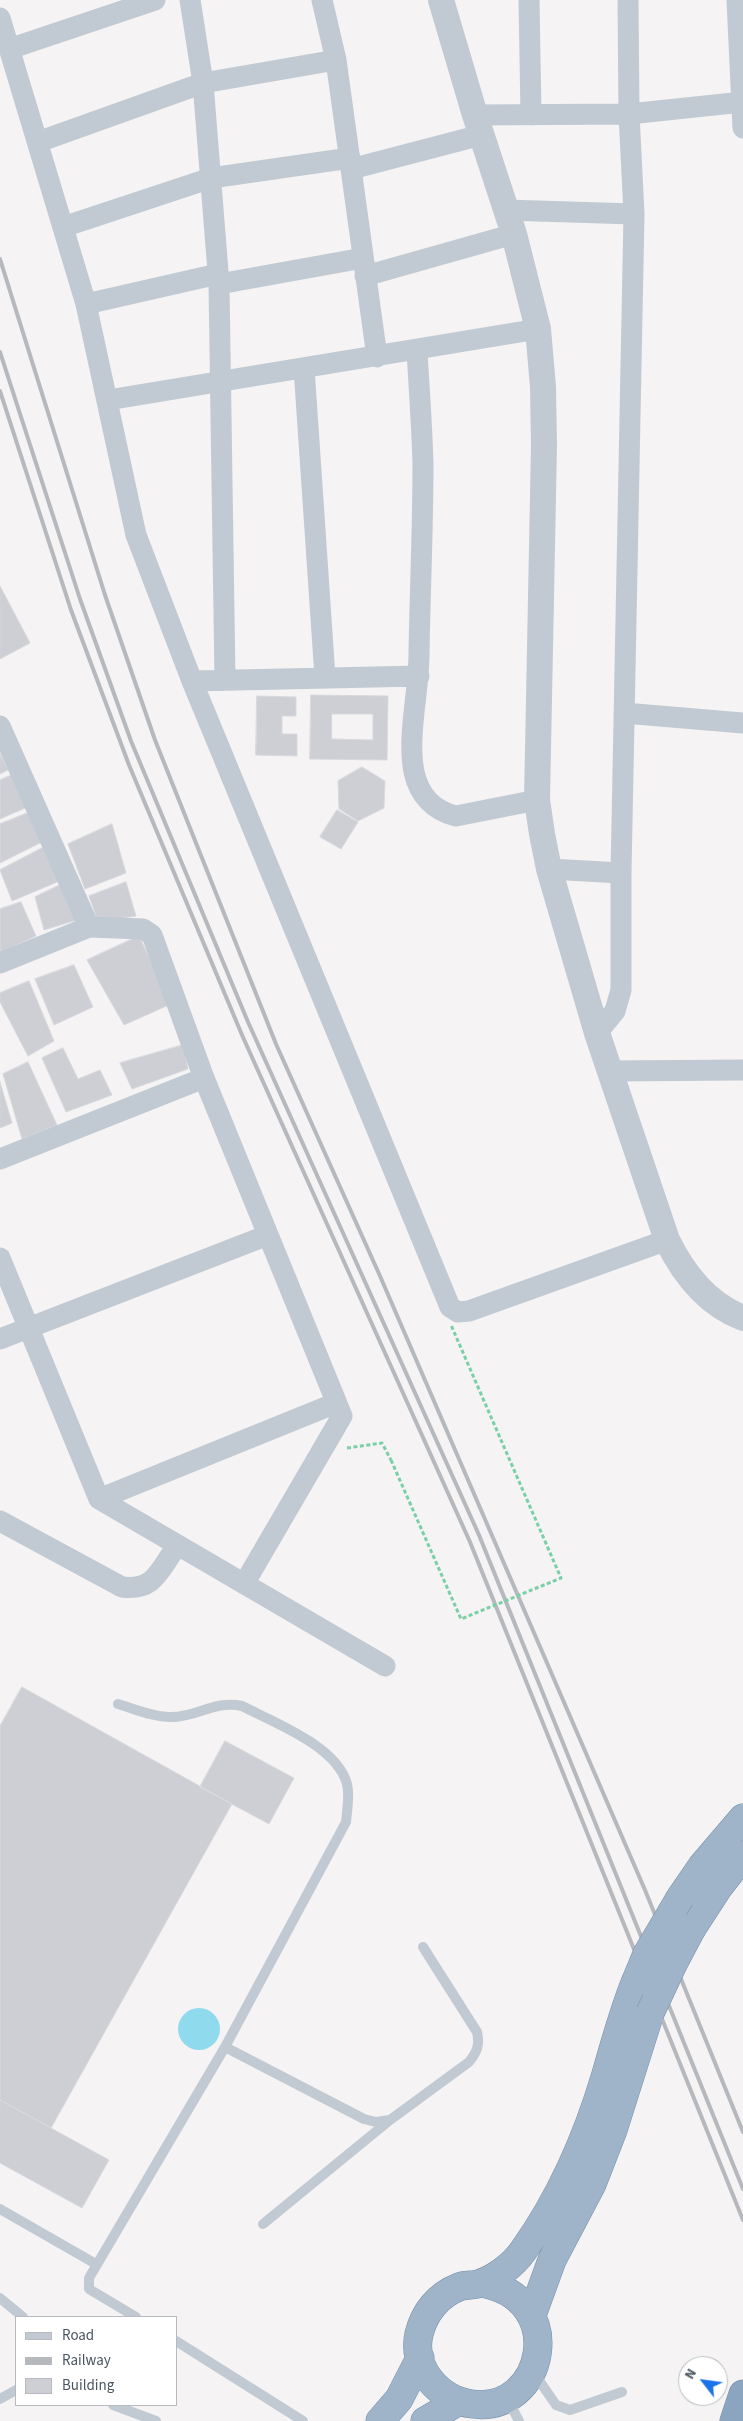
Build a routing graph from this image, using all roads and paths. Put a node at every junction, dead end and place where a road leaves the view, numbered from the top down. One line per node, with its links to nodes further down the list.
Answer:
1 (155, 0): 9 (street)
2 (190, 0): 11 (street)
3 (322, 0): 10 (street)
4 (441, 0): 15 (street)
5 (529, 0): 14 (street)
6 (628, 0): 13 (street)
7 (737, 0): 12 (street)
8 (0, 18): 9 (street)
9 (9, 49): 17 (street)
10 (336, 60): 11 (street); 18 (street)
11 (203, 83): 17 (street); 19 (street)
12 (743, 102): 13 (street); 16 (street)
13 (629, 114): 14 (street); 21 (street)
14 (531, 115): 15 (street)
15 (478, 125): 18 (street); 20 (street)
16 (743, 128)
17 (38, 142): 22 (street)
18 (350, 164): 19 (street); 24 (street)
19 (212, 178): 22 (street); 25 (street)
20 (505, 210): 21 (street); 23 (street)
21 (634, 214): 37 (street)
22 (63, 227): 26 (street)
23 (514, 234): 24 (street); 27 (street)
24 (364, 267): 25 (street); 29 (street)
25 (218, 279): 26 (street); 31 (street)
26 (86, 304): 32 (street)
27 (538, 329): 28 (street); 40 (street)
28 (417, 350): 29 (street); 33 (street)
29 (377, 357): 30 (street)
30 (304, 368): 31 (street); 34 (street)
31 (219, 382): 32 (street); 35 (street)
32 (108, 400): 36 (street)
33 (419, 676): 34 (street); 40 (street)
34 (325, 677): 35 (street)
35 (225, 680): 36 (street)
36 (192, 681): 51 (street)
37 (624, 713): 38 (street); 42 (street)
38 (743, 724)
39 (0, 726): 43 (street)
40 (538, 800): 41 (street)
41 (549, 869): 42 (street); 45 (street)
42 (621, 873): 45 (street)
43 (89, 927): 44 (street); 48 (street)
44 (0, 963)
45 (597, 1034): 47 (street)
46 (743, 1070): 47 (street)
47 (610, 1071): 51 (street)
48 (204, 1078): 49 (street); 50 (street)
49 (0, 1159)
50 (268, 1235): 55 (street); 57 (street)
51 (667, 1240): 53 (street)
52 (0, 1258): 55 (street)
53 (743, 1318)
54 (451, 1325): 58 (path, bridge)
55 (29, 1328): 56 (street); 59 (street)
56 (0, 1339)
57 (336, 1403): 58 (street); 59 (street)
58 (329, 1439): 62 (street)
59 (99, 1499): 61 (street)
60 (0, 1520): 61 (street)
61 (177, 1546): 62 (street)
62 (244, 1584): 63 (street)
63 (385, 1666)
64 (118, 1704): 68 (lane)
65 (743, 1818): 73 (highway, bridge)
66 (743, 1856): 75 (highway, bridge)
67 (423, 1947): 69 (lane)
68 (225, 2047): 69 (lane); 72 (lane)
69 (390, 2120): 71 (lane)
70 (0, 2209): 72 (lane)
71 (263, 2224)
72 (96, 2264): 77 (lane)
73 (481, 2283): 75 (highway); 79 (highway)
74 (0, 2298): 76 (lane)
75 (532, 2315): 80 (highway)
76 (22, 2316)
77 (134, 2316)
78 (178, 2342): 89 (lane)
79 (420, 2358): 86 (highway); 90 (highway)
80 (533, 2370): 82 (lane); 85 (highway)
81 (15, 2390): 84 (lane)
82 (622, 2392)
83 (743, 2394): 93 (highway)
84 (0, 2398)
85 (506, 2398): 86 (highway); 92 (lane)
86 (458, 2401): 91 (highway)
87 (116, 2406): 88 (lane)
88 (156, 2421)
89 (303, 2421)
90 (380, 2421)
91 (425, 2421)
92 (519, 2421)
93 (734, 2421)

